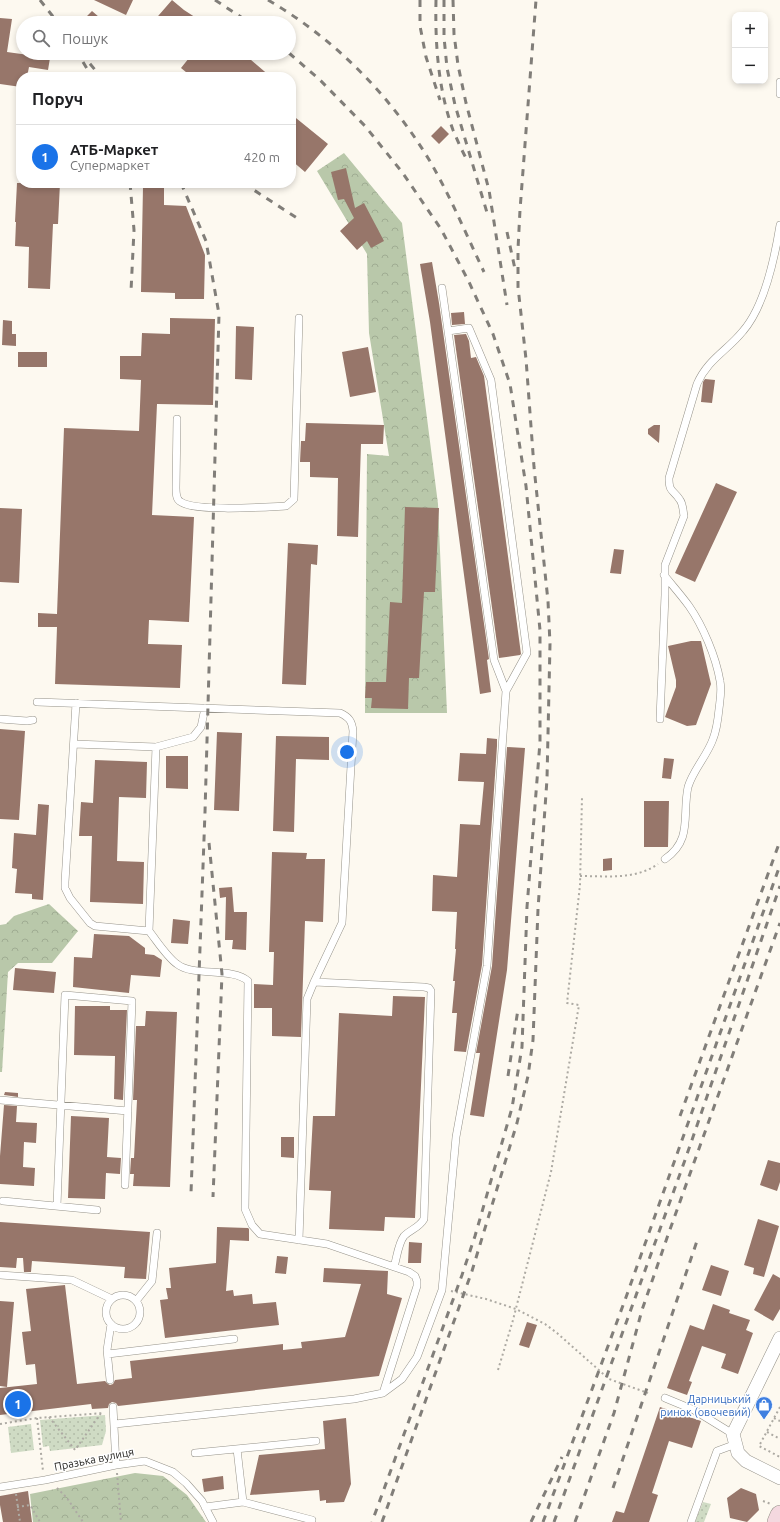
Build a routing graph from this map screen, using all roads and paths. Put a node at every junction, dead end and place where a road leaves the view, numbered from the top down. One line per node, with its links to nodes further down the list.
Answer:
1 (780, 82): 2 (lane)
2 (780, 94)
3 (780, 224): 8 (lane)
4 (442, 288): 6 (lane)
5 (299, 318): 7 (lane)
6 (448, 331): 9 (lane); 9 (lane)
7 (177, 419)
8 (664, 575): 15 (lane); 19 (lane)
9 (506, 691): 33 (lane)
10 (37, 702): 11 (lane)
11 (76, 703): 12 (lane); 16 (lane)
12 (205, 708): 17 (lane); 22 (lane)
13 (0, 719): 14 (lane)
14 (33, 720)
15 (660, 720)
16 (74, 744): 17 (lane); 21 (lane)
17 (156, 747): 21 (lane)
18 (582, 797): 20 (path)
19 (665, 859): 20 (path)
20 (580, 876): 36 (path)
21 (149, 931): 30 (lane)
22 (314, 982): 30 (lane); 31 (lane)
23 (0, 1100): 24 (lane)
24 (128, 1111): 25 (lane); 27 (lane)
25 (125, 1185)
26 (3, 1201): 27 (lane)
27 (57, 1206): 28 (lane)
28 (97, 1210)
29 (157, 1233): 35 (lane)
30 (299, 1240): 31 (lane)
31 (394, 1267): 43 (lane)
32 (0, 1275): 34 (lane)
33 (442, 1290): 36 (path); 43 (lane)
34 (112, 1299): 35 (lane); 37 (lane)
35 (136, 1301): 37 (lane)
36 (516, 1309): 41 (path); 44 (path)
37 (111, 1324): 40 (lane)
38 (780, 1338): 56 (street)
39 (234, 1339): 40 (lane)
40 (108, 1354): 42 (lane)
41 (498, 1370)
42 (110, 1380)
43 (383, 1393): 54 (lane)
44 (648, 1393)
45 (665, 1398): 56 (lane)
46 (780, 1407): 51 (path)
47 (113, 1409): 48 (path); 54 (lane)
48 (101, 1413): 49 (path); 49 (path)
49 (49, 1417): 50 (path)
50 (37, 1418): 53 (path); 64 (path)
51 (774, 1418): 52 (path); 55 (path)
52 (780, 1421)
53 (0, 1424)
54 (115, 1424): 62 (lane)
55 (767, 1432): 57 (path); 61 (path)
56 (734, 1439): 63 (street); 79 (lane)
57 (780, 1439)
58 (316, 1441): 59 (lane)
59 (237, 1449): 60 (lane); 69 (lane)
60 (196, 1453)
61 (780, 1457)
62 (116, 1465): 64 (lane, Празька вулиця); 71 (lane, Празька вулиця); 77 (path)
63 (780, 1478)
64 (45, 1480): 65 (lane, Празька вулиця)
65 (0, 1487)
66 (50, 1488): 76 (path)
67 (15, 1490): 70 (path)
68 (763, 1501): 72 (path)
69 (243, 1502): 71 (lane); 73 (lane)
70 (18, 1507): 74 (path); 75 (path)
71 (205, 1507): 78 (lane, Празька вулиця)
72 (777, 1514)
73 (312, 1520)
74 (20, 1522)
75 (40, 1522)
76 (83, 1522)
77 (121, 1522)
78 (213, 1522)
79 (691, 1522)

